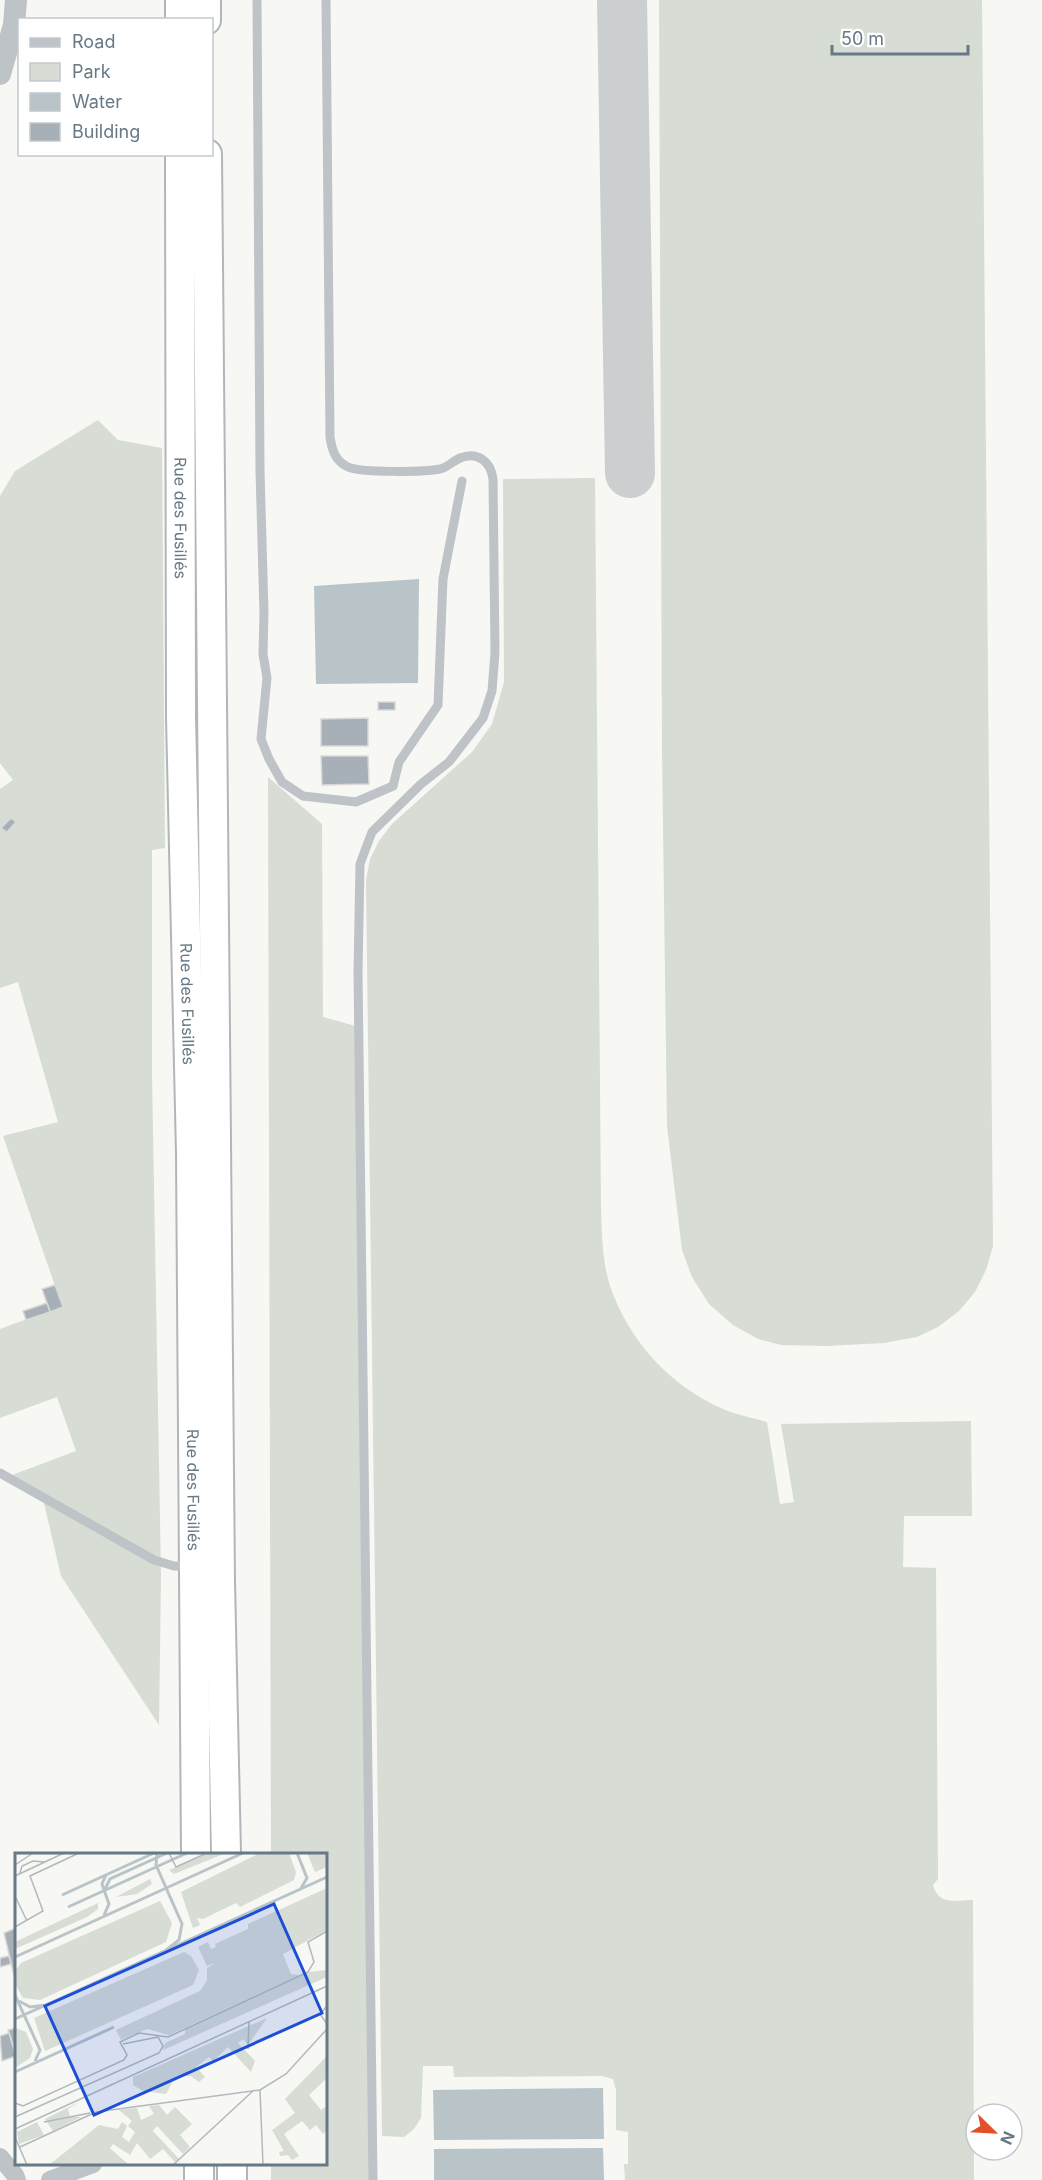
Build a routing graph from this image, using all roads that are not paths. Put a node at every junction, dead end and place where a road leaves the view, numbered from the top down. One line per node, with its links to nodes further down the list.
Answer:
1 (180, 0): 6 (highway)
2 (206, 0): 7 (highway)
3 (257, 0): 12 (lane)
4 (326, 0): 13 (lane)
5 (17, 2): 8 (street)
6 (180, 18)
7 (206, 18)
8 (0, 74)
9 (180, 156): 15 (highway, Rue des Fusillés)
10 (207, 156): 17 (highway, Rue des Fusillés)
11 (462, 481): 12 (lane)
12 (393, 786): 13 (lane)
13 (405, 800): 22 (lane)
14 (0, 1473): 15 (lane)
15 (193, 1566): 16 (highway, Rue des Fusillés)
16 (196, 1853)
17 (226, 1853)
18 (0, 2157): 20 (street)
19 (88, 2165): 21 (street)
20 (17, 2180)
21 (50, 2180)
22 (373, 2180)

